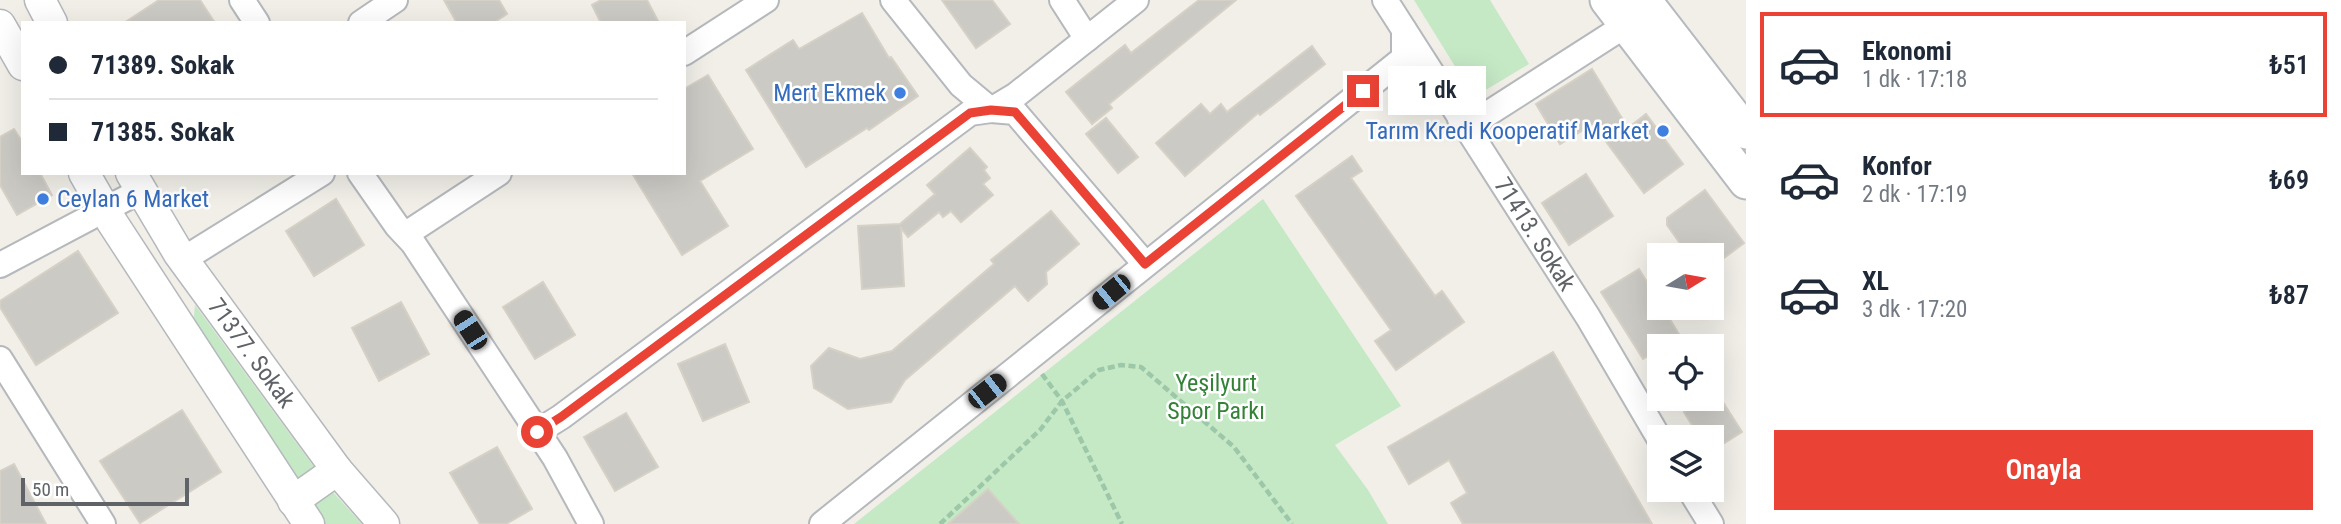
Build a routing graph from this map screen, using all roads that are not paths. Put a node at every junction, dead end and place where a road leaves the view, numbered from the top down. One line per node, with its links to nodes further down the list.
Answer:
1 (40, 0): 10 (street)
2 (242, 0): 11 (street)
3 (395, 0): 12 (street)
4 (766, 0): 16 (street)
5 (893, 0): 18 (street)
6 (1062, 0): 15 (street)
7 (1136, 0): 15 (street)
8 (1385, 0): 14 (street, 71413. Sokak)
9 (1626, 8): 19 (street); 20 (main road); 26 (main road)
10 (51, 21)
11 (256, 21)
12 (364, 21)
13 (0, 25): 17 (street)
14 (1404, 30): 19 (street, 71413. Sokak); 30 (street)
15 (1087, 39): 18 (street)
16 (686, 52)
17 (21, 62)
18 (991, 110): 30 (street); 34 (street)
19 (1460, 119): 33 (street, 71413. Sokak)
20 (1746, 132)
21 (85, 175): 27 (street, 71377. Sokak)
22 (319, 175): 29 (street)
23 (361, 175): 28 (street)
24 (496, 175): 28 (street)
25 (136, 182): 27 (street); 29 (street, 71377. Sokak)
26 (1746, 182)
27 (105, 210): 31 (street); 37 (street, 71377. Sokak)
28 (406, 234): 34 (street)
29 (179, 254): 35 (street, 71377. Sokak)
30 (1145, 264): 41 (street)
31 (0, 265)
32 (0, 359): 38 (street)
33 (1651, 425)
34 (537, 432): 40 (street)
35 (337, 470): 37 (street); 39 (street, 71377. Sokak)
36 (1697, 502): 42 (street)
37 (301, 512)
38 (103, 524)
39 (384, 524)
40 (591, 524)
41 (822, 524)
42 (1711, 524)

